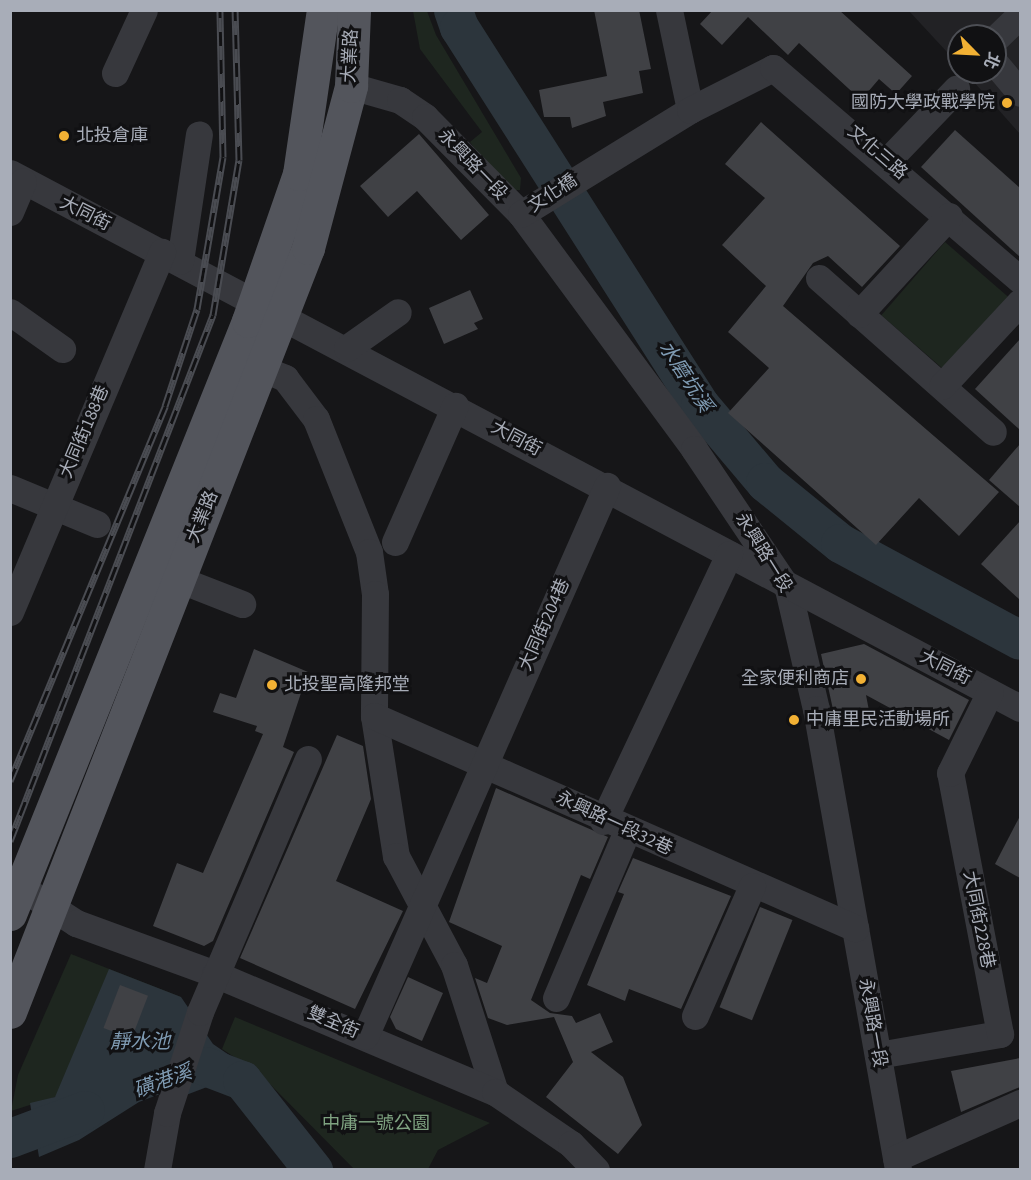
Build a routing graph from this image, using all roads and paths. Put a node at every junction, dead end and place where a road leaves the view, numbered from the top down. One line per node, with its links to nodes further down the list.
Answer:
1 (144, 10): 7 (street)
2 (322, 10): 23 (main road, 大業路)
3 (354, 10): 9 (main road, 大業路)
4 (669, 10): 12 (street)
5 (1020, 15): 6 (street)
6 (1007, 27)
7 (116, 73)
8 (1007, 77): 11 (street)
9 (351, 86): 17 (street, 永興路一段); 28 (main road, 大業路)
10 (956, 88): 14 (street)
11 (1020, 93)
12 (690, 110): 14 (street, 文化三路); 16 (street, 文化三路)
13 (199, 134): 20 (street, 大同街188巷)
14 (887, 161): 19 (street, 文化三路)
15 (17, 178): 18 (street); 20 (street, 大同街)
16 (577, 179): 17 (street, 文化橋)
17 (526, 211): 42 (street, 永興路一段)
18 (10, 212)
19 (949, 216): 22 (street, 文化三路); 27 (street)
20 (171, 257): 23 (street, 大同街); 37 (street, 大同街188巷)
21 (819, 278): 27 (street)
22 (1020, 280)
23 (255, 300): 28 (street, 大同街); 52 (main road, 大業路)
24 (1020, 302): 32 (street)
25 (10, 312): 30 (street)
26 (398, 312): 29 (street)
27 (859, 314): 32 (street)
28 (283, 316): 29 (street, 大同街); 31 (main road, 大業路)
29 (347, 348): 33 (street, 大同街)
30 (62, 349)
31 (263, 369): 41 (main road, 大業路); 47 (street)
32 (942, 386): 34 (street)
33 (455, 406): 35 (street, 大同街); 39 (street)
34 (993, 432)
35 (607, 486): 40 (street, 大同街); 49 (street, 大同街204巷)
36 (10, 488): 37 (street)
37 (54, 507): 38 (street); 44 (street, 大同街188巷)
38 (97, 524)
39 (395, 542)
40 (729, 554): 42 (street, 大同街); 50 (street)
41 (178, 579): 43 (street); 54 (main road, 大業路)
42 (788, 588): 45 (street, 大同街); 55 (street, 永興路一段)
43 (242, 604)
44 (10, 612)
45 (990, 692): 46 (street, 大同街); 61 (street, 大同街228巷)
46 (1020, 708)
47 (374, 716): 49 (street, 永興路一段32巷); 53 (street)
48 (308, 759): 56 (street)
49 (483, 764): 50 (street, 永興路一段32巷); 53 (street, 大同街204巷)
50 (615, 826): 51 (street, 永興路一段32巷); 57 (street)
51 (752, 886): 55 (street, 永興路一段32巷); 59 (street)
52 (14, 894): 54 (street, 雙全街)
53 (422, 909): 60 (street, 大同街204巷); 62 (street)
54 (51, 910): 56 (street, 雙全街); 58 (main road, 大業路)
55 (855, 928): 61 (street, 永興路一段)
56 (215, 974): 60 (street, 雙全街); 65 (street)
57 (556, 998)
58 (10, 1012)
59 (695, 1016)
60 (365, 1036): 62 (street, 雙全街)
61 (878, 1055): 64 (street, 永興路一段)
62 (495, 1092): 66 (street, 雙全街)
63 (1020, 1103): 64 (street)
64 (897, 1164)
65 (157, 1170)
66 (596, 1170)

